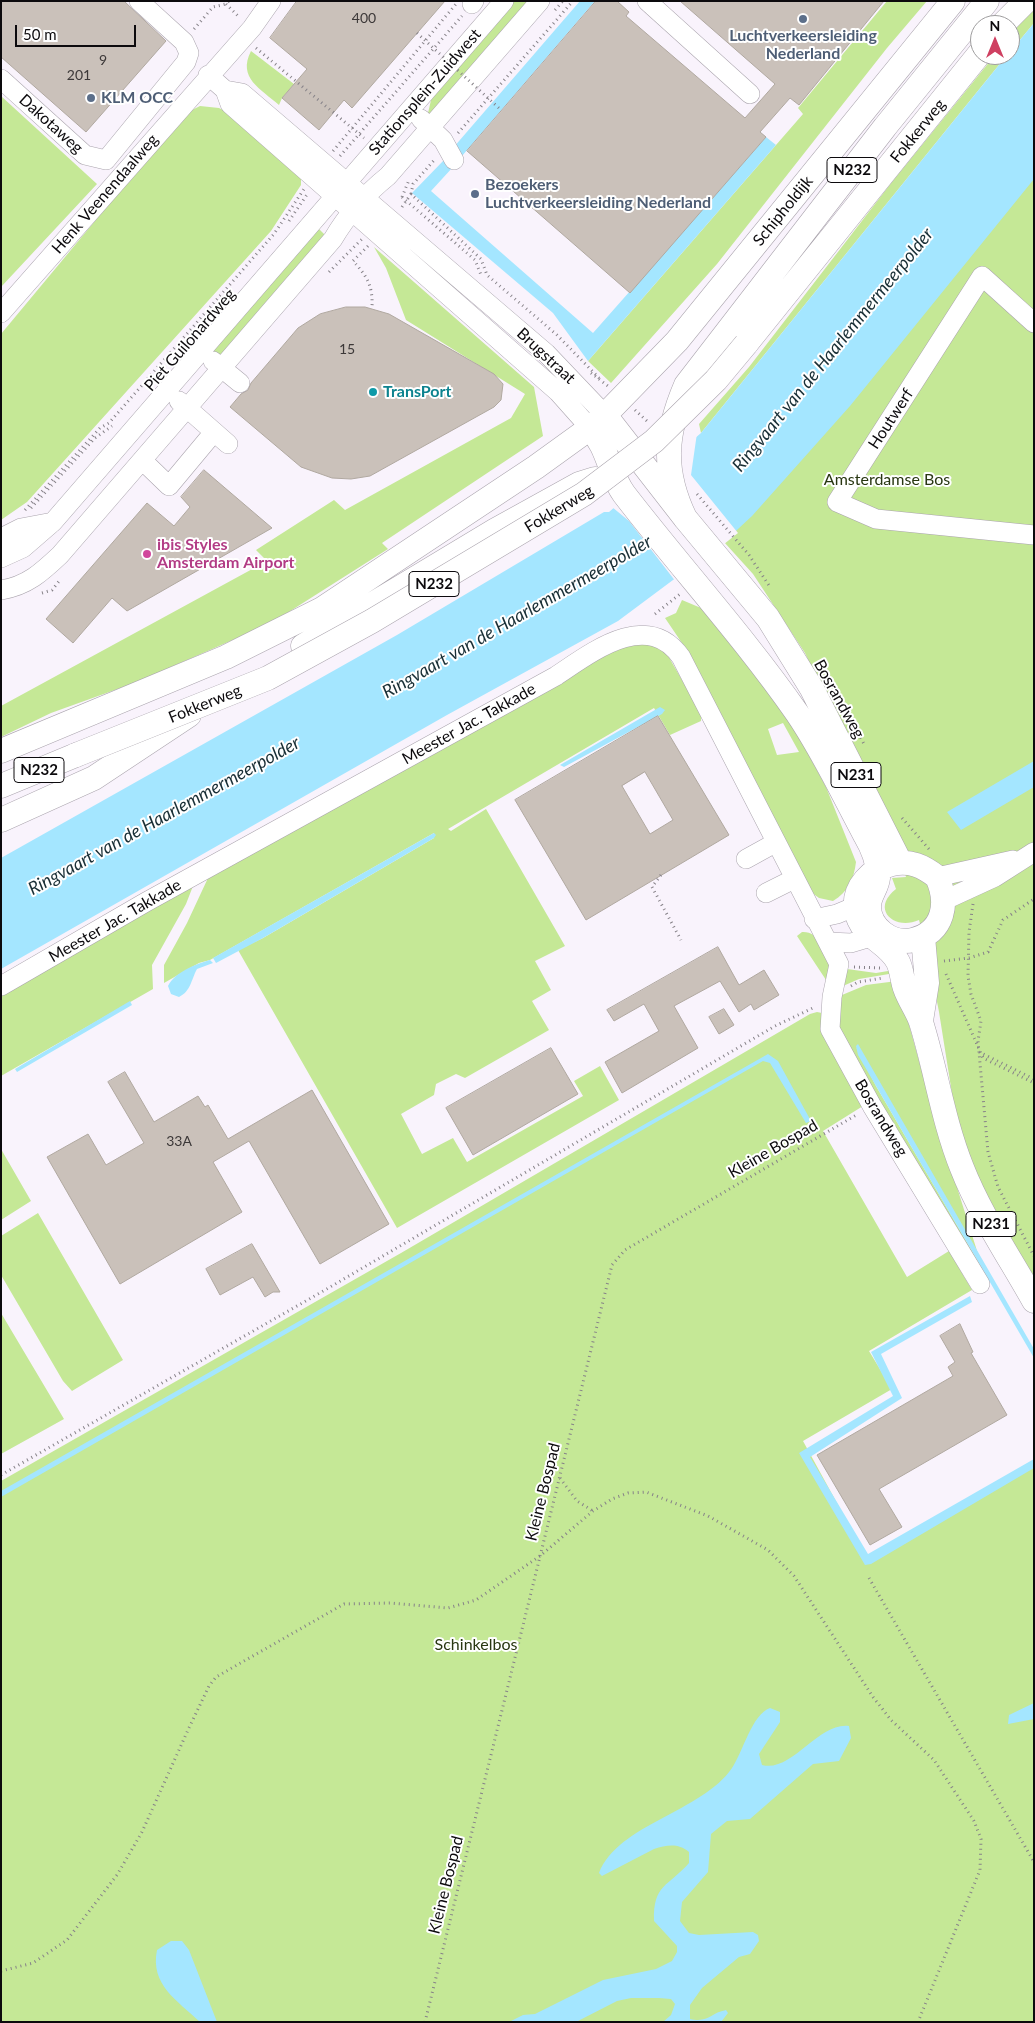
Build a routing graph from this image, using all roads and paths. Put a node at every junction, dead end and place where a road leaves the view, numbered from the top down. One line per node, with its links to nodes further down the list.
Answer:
1 (139, 1): 16 (street)
2 (229, 1): 16 (path)
3 (271, 1): 19 (street, Henk Veenendaalweg)
4 (504, 1): 22 (street, Stationsplein-Zuidwest)
5 (540, 1): 25 (street, Stationsplein-Zuidwest)
6 (573, 1): 27 (path)
7 (647, 1): 21 (street)
8 (953, 1): 45 (main road, Schipholdijk / N232)
9 (987, 1): 50 (main road, N232)
10 (1015, 1): 13 (main road)
11 (1026, 1): 14 (main road)
12 (468, 2): 24 (path); 26 (path, Stationsplein-Zuidwest)
13 (1007, 15)
14 (1011, 15)
15 (417, 33): 23 (path, bridge)
16 (184, 42): 20 (street, Dakotaweg)
17 (250, 43): 24 (path)
18 (970, 65): 63 (main road, Fokkerweg / N232, bridge)
19 (208, 75): 28 (street, Brugstraat); 37 (street, Henk Veenendaalweg)
20 (1, 79)
21 (750, 94)
22 (410, 110): 25 (street); 30 (street, Stationsplein-Zuidwest)
23 (502, 110)
24 (352, 128): 26 (path); 28 (path)
25 (430, 128): 27 (street); 29 (street, Stationsplein-Zuidwest)
26 (359, 134): 28 (path)
27 (450, 153): 31 (path)
28 (321, 172): 30 (street, Brugstraat); 34 (path); 44 (path)
29 (388, 176): 32 (street, Stationsplein-Zuidwest); 33 (street, Stationsplein-Zuidwest)
30 (341, 190): 32 (street, Brugstraat); 39 (street, Piet Guilonardweg)
31 (411, 194)
32 (359, 205): 33 (street, Brugstraat); 35 (street, Brugstraat); 36 (street)
33 (384, 214): 45 (street, Brugstraat)
34 (288, 224)
35 (372, 229): 36 (street); 45 (street, Brugstraat)
36 (333, 239): 40 (street)
37 (1, 313)
38 (1034, 323): 52 (street, Houtwerf)
39 (200, 351): 40 (street); 42 (street, Piet Guilonardweg)
40 (222, 368): 41 (street); 43 (street)
41 (240, 384)
42 (166, 390): 43 (street); 51 (street, Piet Guilonardweg)
43 (187, 408): 46 (street); 46 (street)
44 (119, 421)
45 (598, 429): 47 (main road, N232); 48 (main road, Brugstraat / N231); 50 (main road, Brugstraat / N231); 62 (main road, N232)
46 (142, 460): 57 (street)
47 (579, 484): 48 (main road, N232); 65 (main road, N232)
48 (620, 487): 71 (main road, Brugstraat / N231)
49 (692, 487): 56 (path)
50 (685, 518): 54 (main road, Brugstraat / N231)
51 (53, 522): 53 (street); 55 (street, Piet Guilonardweg)
52 (1034, 535)
53 (1, 538)
54 (717, 557): 70 (main road, Bosrandweg / N231)
55 (2, 558)
56 (770, 588)
57 (1, 590)
58 (672, 600): 59 (path)
59 (655, 614)
60 (843, 704): 61 (path, Bosrandweg)
61 (865, 746)
62 (1, 750)
63 (1, 786)
64 (898, 812): 67 (path)
65 (1, 820)
66 (775, 843): 69 (street); 74 (street, Meester Jac. Takkade); 86 (street, Meester Jac. Takkade)
67 (930, 850)
68 (1027, 855): 73 (street); 75 (street)
69 (746, 859)
70 (900, 862): 71 (main road); 73 (main road)
71 (872, 874): 79 (main road); 82 (main road, N231)
72 (661, 876): 83 (path)
73 (937, 877): 78 (main road)
74 (794, 879): 76 (street); 80 (street, Meester Jac. Takkade)
75 (970, 889): 78 (street); 85 (path)
76 (766, 893)
77 (1034, 899): 85 (path)
78 (944, 900): 81 (main road)
79 (856, 906): 80 (street); 82 (main road, N231)
80 (814, 919): 84 (street, Meester Jac. Takkade)
81 (923, 937): 82 (main road); 88 (main road, N231)
82 (879, 939): 84 (street); 88 (main road, N231)
83 (681, 940)
84 (828, 942): 87 (street, Bosrandweg)
85 (969, 958): 89 (path)
86 (1, 986)
87 (832, 997): 91 (street, Bosrandweg); 95 (path)
88 (921, 1021): 94 (main road, N231)
89 (979, 1052): 90 (path); 92 (path)
90 (1034, 1079)
91 (872, 1106): 93 (street, Bosrandweg); 96 (path, Kleine Bospad)
92 (1034, 1256)
93 (980, 1284)
94 (1034, 1301)
95 (1, 1475)
96 (560, 1478): 97 (path); 98 (path, Kleine Bospad)
97 (593, 1511): 98 (path); 103 (path)
98 (540, 1556): 101 (path); 102 (path, Kleine Bospad)
99 (869, 1578): 100 (path)
100 (1034, 1862)
101 (1, 1971)
102 (425, 2022)
103 (918, 2022)

